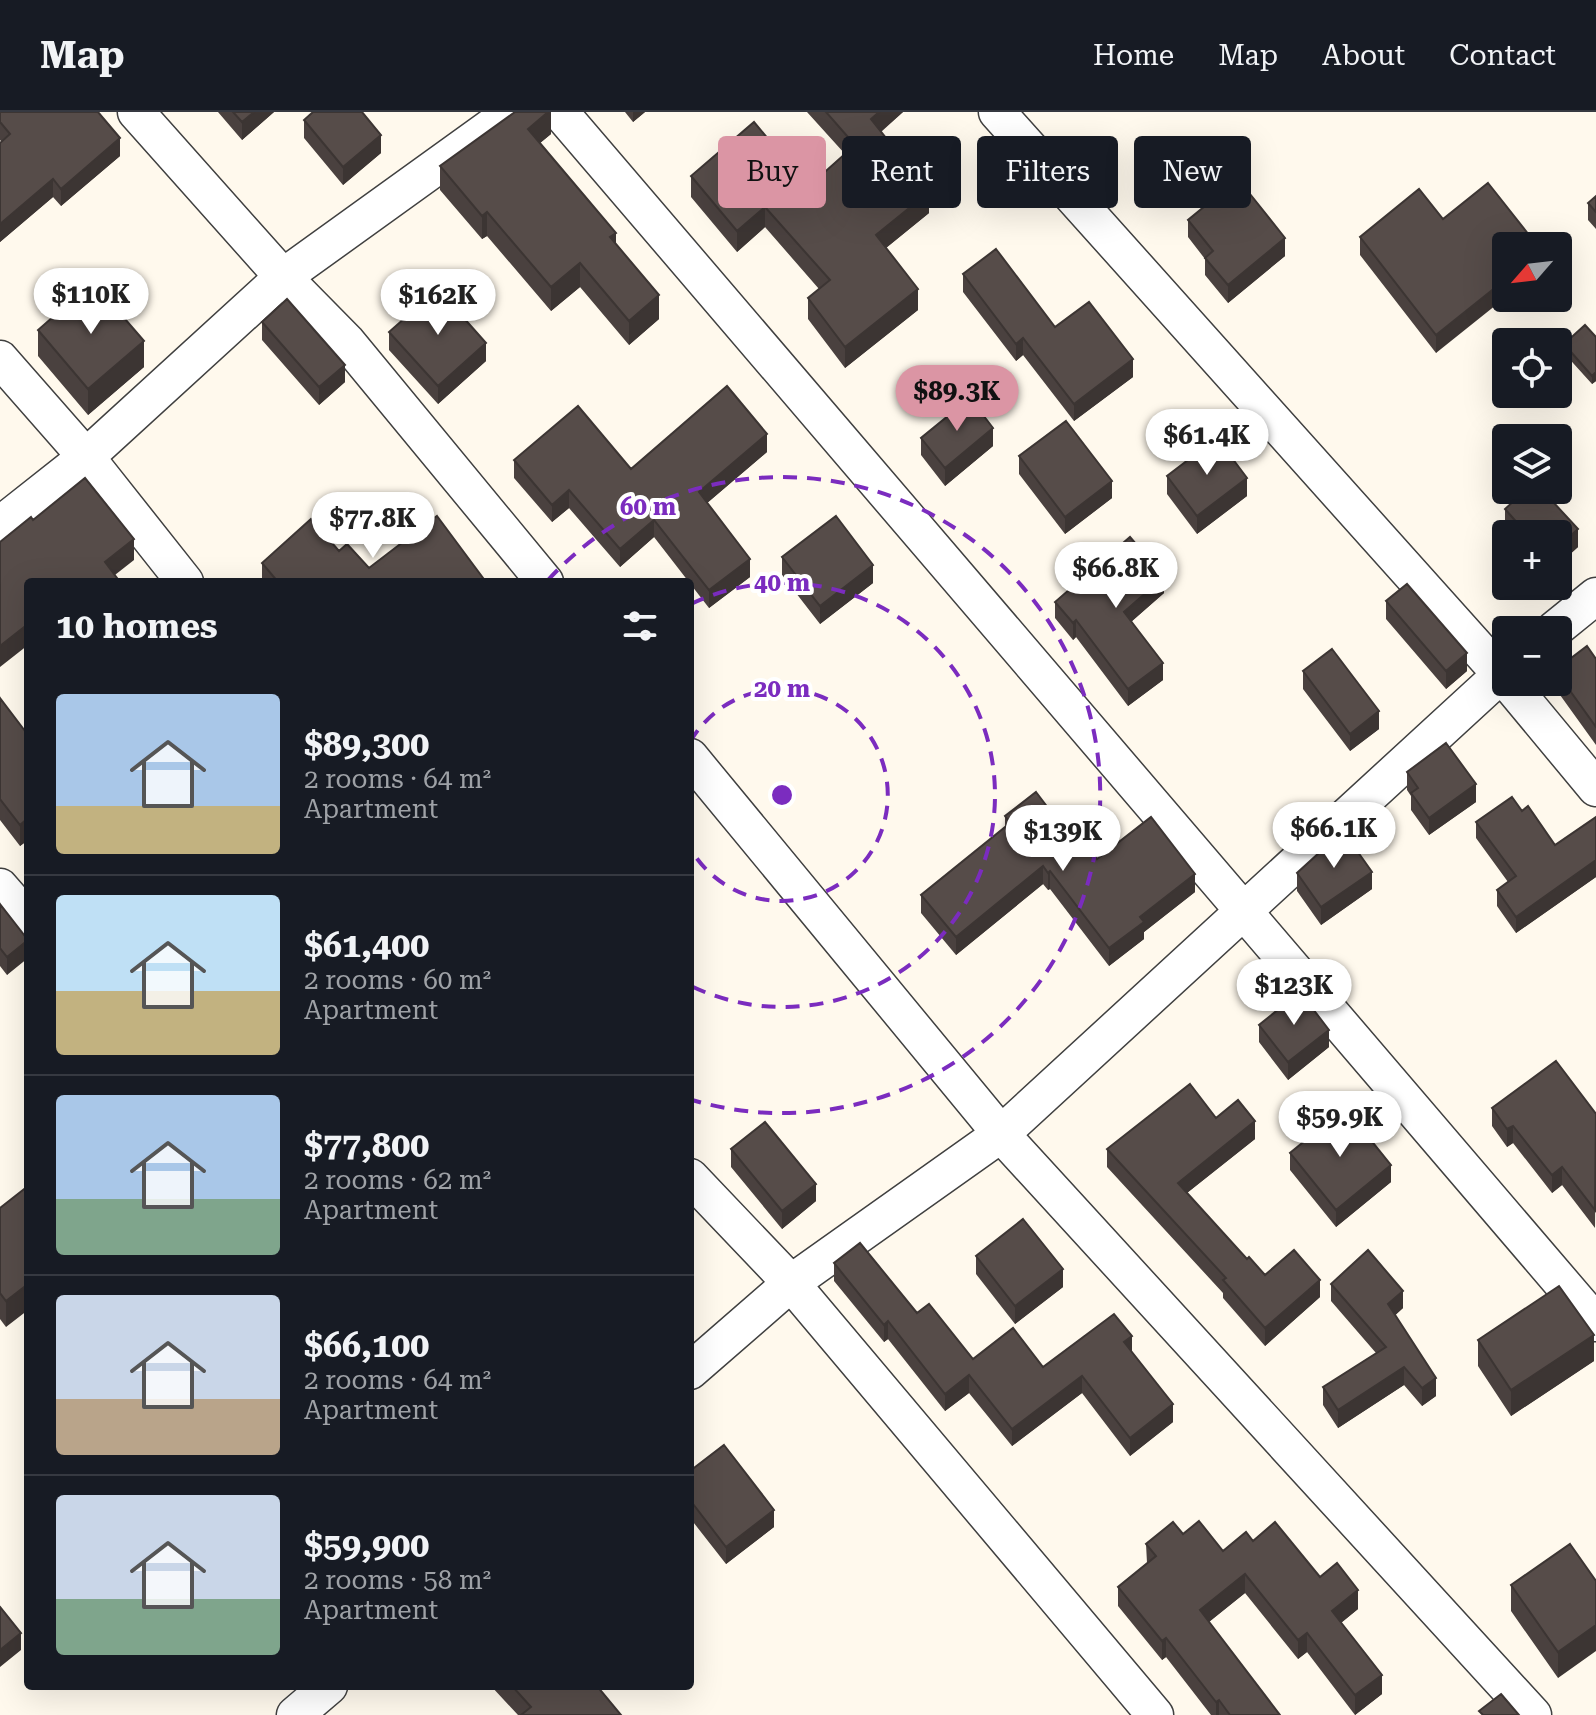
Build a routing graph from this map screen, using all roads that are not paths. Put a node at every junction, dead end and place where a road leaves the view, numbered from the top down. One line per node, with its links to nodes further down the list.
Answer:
1 (136, 112): 5 (street)
2 (512, 112): 5 (street)
3 (560, 112): 19 (street)
4 (997, 112): 13 (street)
5 (283, 277): 7 (street); 10 (street)
6 (0, 359): 7 (street)
7 (86, 457): 8 (street); 9 (street)
8 (0, 525)
9 (182, 578)
10 (542, 578)
11 (1596, 596): 12 (street)
12 (1571, 616)
13 (1492, 662)
14 (1492, 688): 19 (street)
15 (1521, 696): 17 (street)
16 (694, 762): 21 (street)
17 (1596, 788)
18 (0, 887): 20 (street)
19 (1244, 912): 21 (street); 24 (street)
20 (24, 914)
21 (1001, 1134): 23 (street); 29 (street)
22 (694, 1181): 23 (street)
23 (791, 1283): 25 (street); 28 (street)
24 (1596, 1323)
25 (694, 1368)
26 (324, 1690): 27 (street)
27 (295, 1715)
28 (1155, 1715)
29 (1533, 1715)

